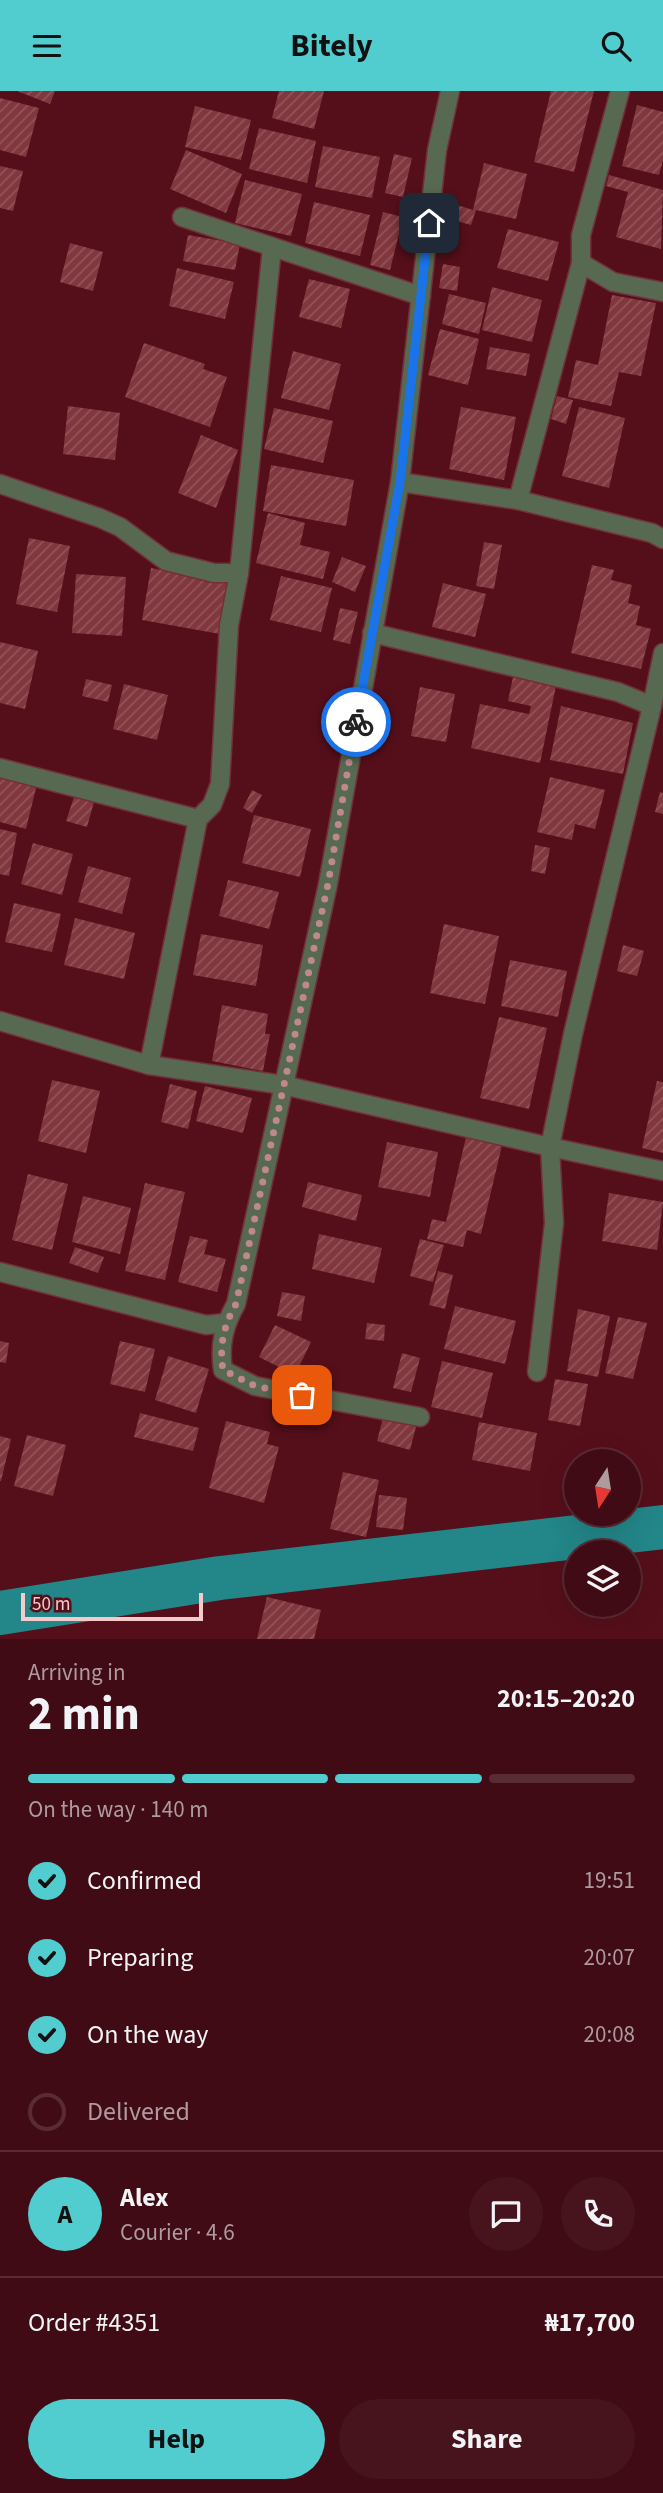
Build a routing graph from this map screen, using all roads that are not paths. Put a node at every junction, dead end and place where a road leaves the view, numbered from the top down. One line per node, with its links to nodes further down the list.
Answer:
1 (450, 91): 7 (street)
2 (620, 91): 5 (street)
3 (182, 217): 4 (street)
4 (272, 247): 7 (street); 12 (street)
5 (581, 263): 6 (street); 10 (street)
6 (663, 292)
7 (421, 296): 8 (street)
8 (400, 482): 10 (street); 13 (street)
9 (0, 484): 12 (street)
10 (518, 500): 11 (street)
11 (663, 539)
12 (239, 573): 17 (street)
13 (372, 633): 15 (street); 20 (street)
14 (663, 653): 15 (street)
15 (652, 706): 21 (street)
16 (0, 768): 17 (street)
17 (198, 819): 19 (street)
18 (0, 1021): 19 (street)
19 (149, 1065): 20 (street)
20 (283, 1085): 21 (street); 24 (street)
21 (550, 1147): 22 (street); 25 (street)
22 (663, 1171)
23 (0, 1272): 24 (street)
24 (225, 1323): 26 (street)
25 (537, 1372)
26 (420, 1417)

